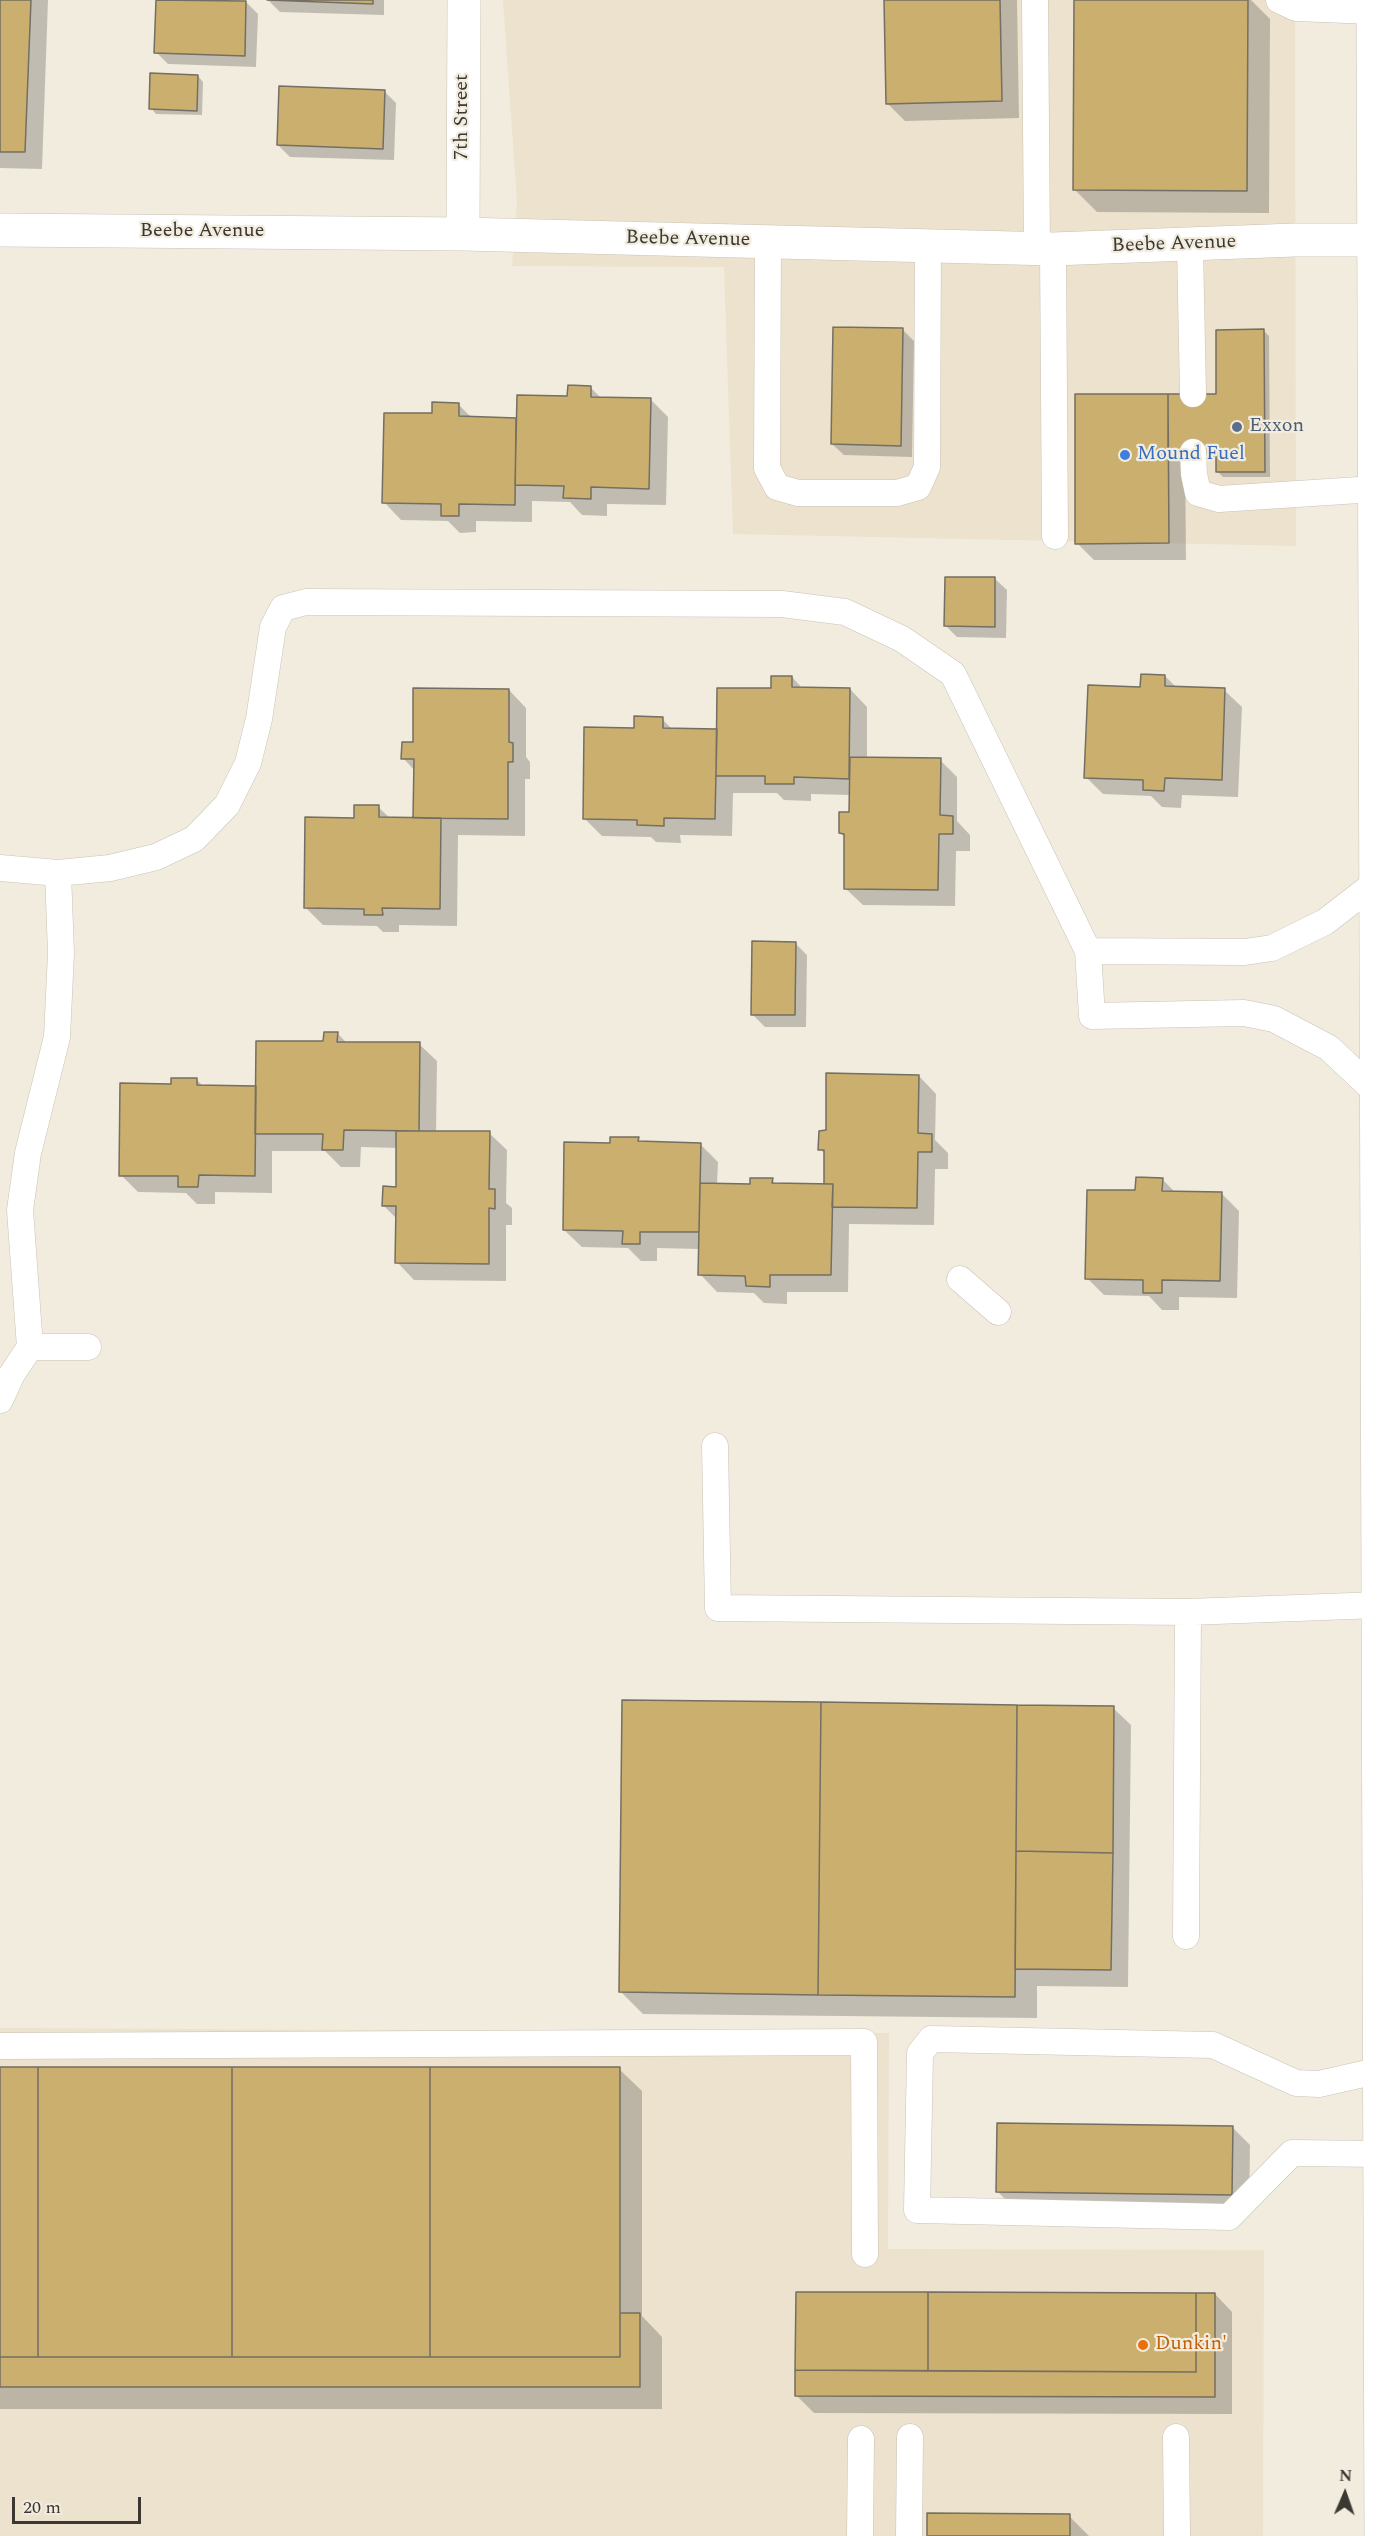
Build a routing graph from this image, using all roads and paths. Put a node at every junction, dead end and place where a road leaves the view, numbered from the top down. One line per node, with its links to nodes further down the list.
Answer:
1 (464, 0): 7 (main road, 7th Street)
2 (1035, 0): 12 (lane)
3 (1279, 0): 4 (lane)
4 (1373, 5): 5 (main road)
5 (1380, 81): 8 (main road)
6 (0, 230): 7 (main road, Beebe Avenue)
7 (463, 234): 9 (main road, Beebe Avenue)
8 (1375, 240): 11 (main road, Beebe Avenue); 15 (main road)
9 (768, 242): 10 (main road, Beebe Avenue); 10 (lane)
10 (928, 246): 12 (main road, Beebe Avenue)
11 (1190, 246): 12 (main road, Beebe Avenue); 13 (lane)
12 (1045, 249): 16 (lane)
13 (1193, 394)
14 (1193, 452): 15 (lane)
15 (1375, 489): 19 (main road)
16 (1055, 536)
17 (0, 868): 18 (lane)
18 (58, 873): 20 (lane); 24 (lane)
19 (1378, 881): 20 (lane); 21 (main road)
20 (1088, 951): 21 (lane)
21 (1378, 1094): 27 (main road)
22 (960, 1279): 23 (lane)
23 (998, 1312)
24 (30, 1347): 25 (lane); 26 (lane)
25 (88, 1347)
26 (0, 1400)
27 (1383, 1426): 29 (main road)
28 (715, 1446): 30 (lane)
29 (1379, 1605): 30 (lane); 32 (main road)
30 (1188, 1612): 31 (lane)
31 (1186, 1936)
32 (1384, 1982): 34 (main road)
33 (0, 2046): 36 (lane)
34 (1381, 2070): 35 (main road); 35 (lane)
35 (1381, 2154): 43 (main road)
36 (865, 2254)
37 (910, 2437): 41 (lane)
38 (1176, 2437): 42 (lane)
39 (861, 2439): 40 (lane)
40 (860, 2536)
41 (909, 2536)
42 (1177, 2536)
43 (1381, 2536)

